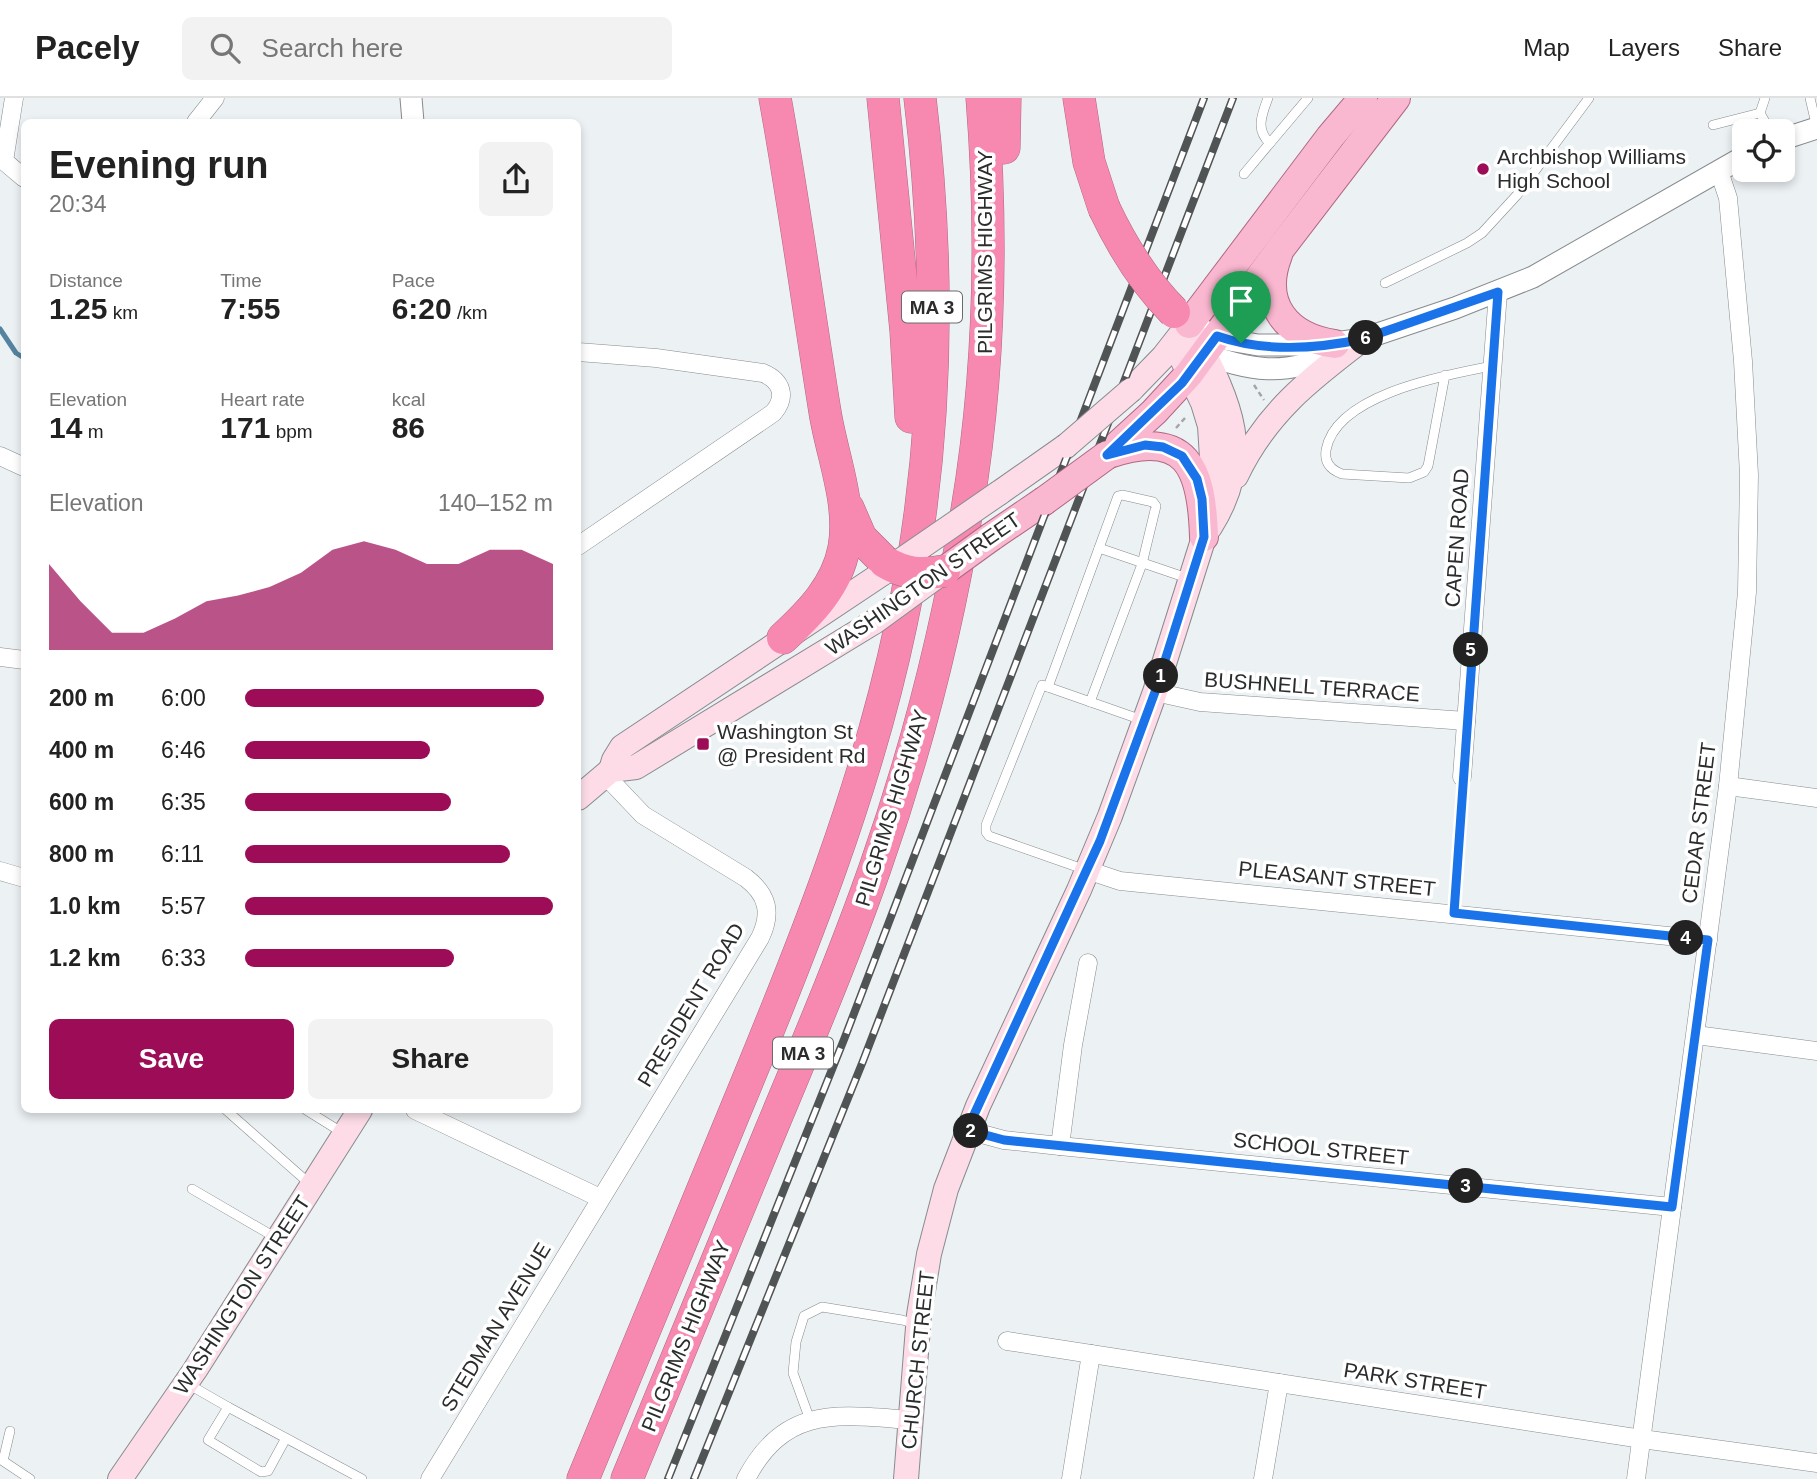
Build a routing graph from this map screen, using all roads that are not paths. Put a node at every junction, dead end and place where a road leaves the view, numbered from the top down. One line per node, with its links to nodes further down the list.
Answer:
1 (14, 98): 26 (street)
2 (215, 98): 19 (street)
3 (411, 98): 20 (street)
4 (775, 98): 34 (highway)
5 (798, 98): 34 (highway)
6 (883, 98): 52 (highway)
7 (920, 98): 52 (highway, PILGRIMS HIGHWAY / MA 3)
8 (982, 98): 41 (highway, PILGRIMS HIGHWAY / MA 3)
9 (1005, 98): 41 (highway)
10 (1079, 98): 36 (highway, bridge)
11 (1268, 98): 25 (lane)
12 (1308, 98): 25 (lane)
13 (1363, 98): 36 (main road)
14 (1396, 98): 31 (main road)
15 (1588, 98): 32 (lane)
16 (1765, 98): 18 (lane)
17 (1810, 98): 23 (lane)
18 (1760, 113): 21 (lane); 22 (lane)
19 (199, 119)
20 (413, 119)
21 (1763, 119)
22 (1713, 125)
23 (1817, 128): 24 (street)
24 (1795, 135)
25 (1270, 143): 29 (lane)
26 (2, 161): 30 (street)
27 (1732, 164): 28 (street)
28 (1719, 171): 33 (street); 64 (street, CEDAR STREET)
29 (1244, 174)
30 (21, 176)
31 (1281, 248): 36 (main road); 37 (main road)
32 (1385, 283)
33 (1498, 292): 35 (street); 39 (street, CAPEN ROAD)
34 (812, 320): 45 (highway)
35 (1363, 339): 36 (street); 37 (street); 46 (main road)
36 (1191, 341): 37 (street); 42 (main road, WASHINGTON STREET); 46 (main road, CHURCH STREET); 47 (main road, CHURCH STREET); 52 (main road, WASHINGTON STREET, bridge)
37 (1335, 344)
38 (581, 352): 48 (street)
39 (1492, 366): 40 (lane); 60 (street, CAPEN ROAD)
40 (1445, 375): 40 (lane)
41 (982, 389): 103 (highway, PILGRIMS HIGHWAY / MA 3)
42 (1107, 455): 47 (main road); 51 (main road, WASHINGTON STREET, bridge)
43 (0, 456): 44 (street)
44 (21, 466)
45 (841, 490): 52 (highway); 54 (highway)
46 (1226, 498): 47 (main road, CHURCH STREET)
47 (1204, 537): 53 (main road, CHURCH STREET)
48 (581, 544)
49 (1099, 548): 50 (lane); 50 (lane); 57 (lane)
50 (1142, 564): 53 (lane); 59 (lane)
51 (944, 571): 52 (highway, bridge); 62 (main road, WASHINGTON STREET, bridge)
52 (892, 573): 54 (main road, WASHINGTON STREET); 102 (highway, PILGRIMS HIGHWAY / MA 3)
53 (1192, 579): 58 (main road, CHURCH STREET)
54 (783, 638): 62 (main road, WASHINGTON STREET)
55 (0, 657): 56 (street)
56 (21, 660)
57 (1048, 687): 59 (lane); 67 (lane)
58 (1155, 692): 60 (street, BUSHNELL TERRACE); 61 (main road, CHURCH STREET)
59 (1090, 702): 61 (lane)
60 (1466, 720): 63 (street, CAPEN ROAD)
61 (1144, 722): 67 (main road, CHURCH STREET)
62 (608, 773): 65 (main road, WASHINGTON STREET); 83 (street, PRESIDENT ROAD)
63 (1462, 777)
64 (1728, 786): 66 (street); 70 (street, CEDAR STREET)
65 (581, 793)
66 (1817, 798)
67 (1087, 870): 70 (street, PLEASANT STREET); 78 (main road, CHURCH STREET)
68 (0, 871): 69 (street)
69 (21, 877)
70 (1708, 940): 72 (street, CEDAR STREET)
71 (1088, 963): 80 (street)
72 (1696, 1035): 73 (street); 84 (street, CEDAR STREET)
73 (1817, 1051)
74 (229, 1113): 81 (lane)
75 (311, 1113): 79 (lane)
76 (358, 1113): 79 (main road, WASHINGTON STREET)
77 (421, 1113): 83 (street)
78 (967, 1130): 80 (street, SCHOOL STREET); 86 (main road, CHURCH STREET)
79 (345, 1134): 81 (main road, WASHINGTON STREET)
80 (1060, 1146): 84 (street, SCHOOL STREET)
81 (312, 1186): 85 (main road, WASHINGTON STREET)
82 (192, 1189): 85 (lane)
83 (600, 1198): 101 (street, STEDMAN AVENUE)
84 (1672, 1207): 96 (street, CEDAR STREET)
85 (278, 1240): 89 (main road, WASHINGTON STREET)
86 (918, 1324): 92 (lane); 93 (main road, CHURCH STREET)
87 (1007, 1341): 88 (street, PARK STREET)
88 (1091, 1354): 90 (street, PARK STREET); 106 (street)
89 (187, 1383): 91 (lane); 99 (main road, WASHINGTON STREET)
90 (1279, 1383): 96 (street, PARK STREET); 107 (street)
91 (228, 1407): 95 (lane); 95 (lane)
92 (810, 1420): 93 (street); 104 (street)
93 (911, 1420): 105 (main road, CHURCH STREET)
94 (10, 1432): 98 (lane)
95 (286, 1438): 100 (lane)
96 (1642, 1439): 97 (street, PARK STREET); 108 (street, CEDAR STREET)
97 (1817, 1463)
98 (30, 1479)
99 (120, 1479)
100 (362, 1479)
101 (430, 1479)
102 (583, 1479)
103 (627, 1479)
104 (746, 1479)
105 (906, 1479)
106 (1071, 1479)
107 (1263, 1479)
108 (1636, 1479)

